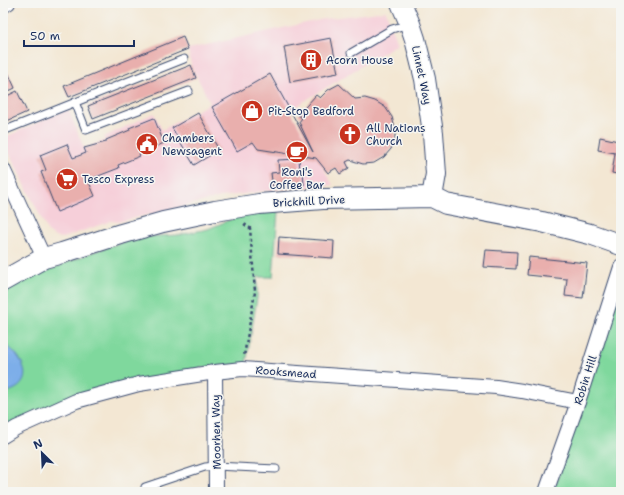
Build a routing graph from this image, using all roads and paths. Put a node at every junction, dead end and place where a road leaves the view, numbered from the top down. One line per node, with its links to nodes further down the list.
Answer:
1 (8, 3): 3 (street)
2 (402, 3): 4 (street, Linnet Way)
3 (3, 6)
4 (410, 24): 5 (lane); 11 (street, Linnet Way)
5 (351, 53)
6 (184, 59): 8 (lane)
7 (189, 91): 8 (lane)
8 (75, 102): 9 (lane)
9 (3, 131)
10 (3, 170): 14 (street)
11 (432, 197): 12 (street, Brickhill Drive); 13 (street, Brickhill Drive)
12 (237, 208): 14 (street, Brickhill Drive); 17 (path)
13 (621, 245)
14 (44, 258): 16 (street, Brickhill Drive)
15 (621, 267): 19 (street, Robin Hill)
16 (3, 281)
17 (242, 369): 18 (street, Rooksmead); 19 (street, Rooksmead)
18 (215, 372): 20 (street, Rooksmead); 21 (street, Moorhen Way)
19 (578, 402): 25 (street, Robin Hill)
20 (3, 436)
21 (216, 466): 22 (lane); 23 (lane); 24 (street, Moorhen Way)
22 (276, 469)
23 (145, 487)
24 (216, 492)
25 (546, 492)

